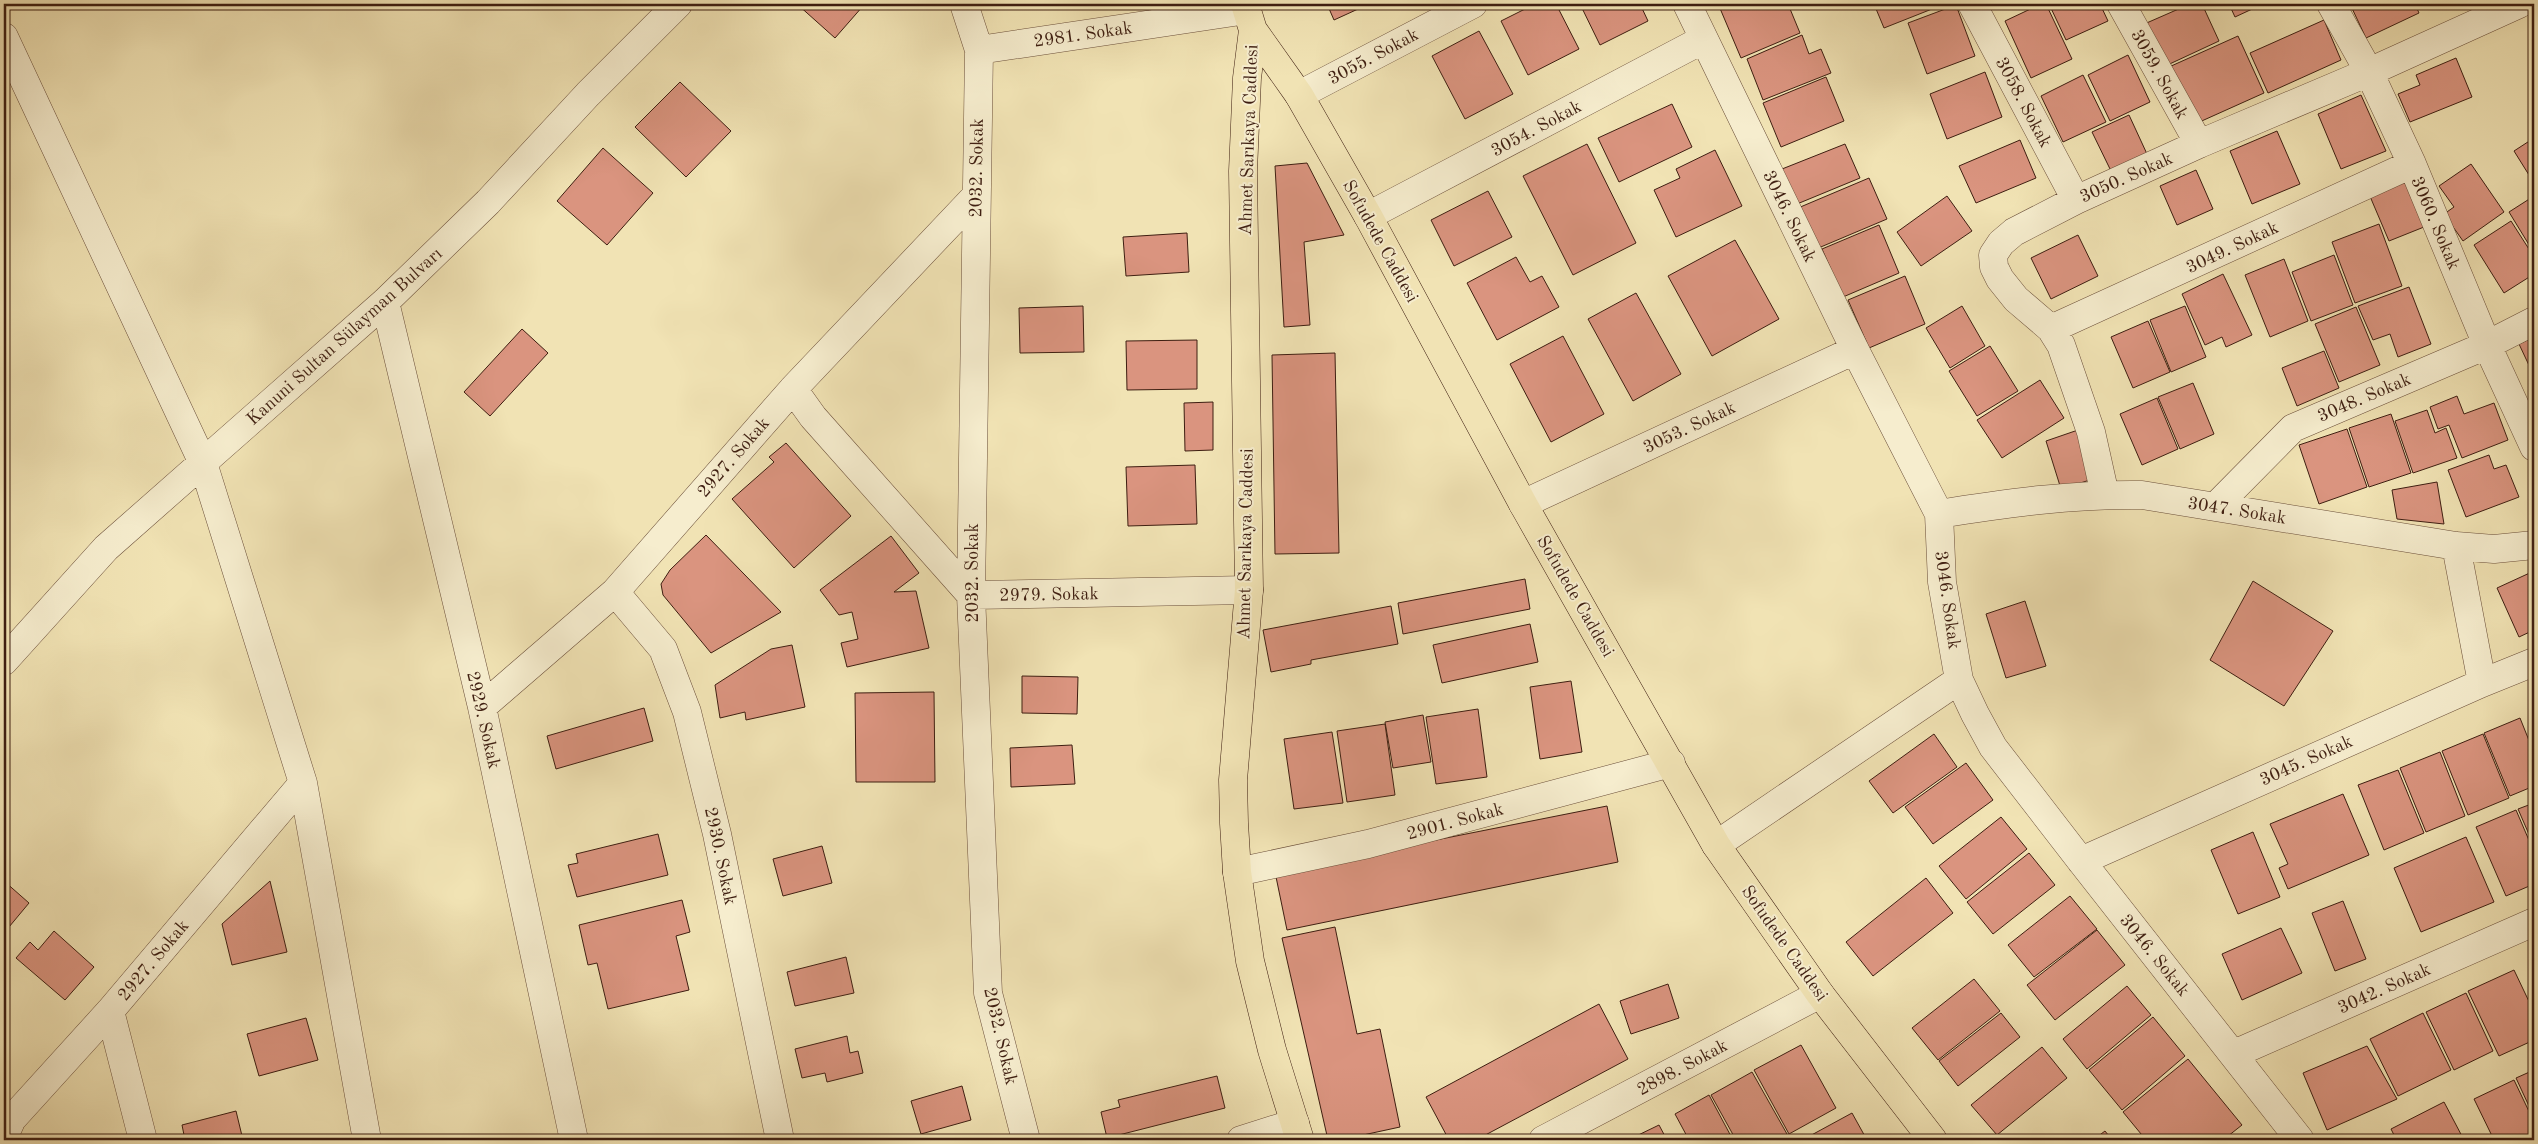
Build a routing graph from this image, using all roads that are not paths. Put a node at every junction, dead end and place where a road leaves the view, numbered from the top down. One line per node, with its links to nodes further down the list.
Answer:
1 (678, 4): 20 (street, Kanuni Sultan Sülayman Bulvarı)
2 (964, 4): 12 (street, 2032. Sokak)
3 (1473, 4): 14 (street, 3055. Sokak)
4 (1687, 4): 11 (street, 3046. Sokak)
5 (1972, 4): 18 (street, 3058. Sokak)
6 (2121, 4): 15 (street, 3059. Sokak)
7 (2331, 4): 13 (street, 3060. Sokak)
8 (2519, 4): 13 (street, 3050. Sokak)
9 (1248, 15): 12 (street, 2981. Sokak); 14 (main road, Sofudede Caddesi); 34 (main road, Ahmet Sarıkaya Caddesi)
10 (4, 37): 27 (street)
11 (1704, 39): 19 (street, 3054. Sokak); 24 (street, 3046. Sokak)
12 (979, 50): 17 (street, 2032. Sokak)
13 (2369, 72): 15 (street, 3050. Sokak); 16 (street, 3060. Sokak)
14 (1299, 95): 19 (main road, Sofudede Caddesi)
15 (2199, 144): 18 (street, 3050. Sokak)
16 (2412, 164): 22 (street, 3049. Sokak); 23 (street, 3060. Sokak)
17 (975, 197): 25 (street, 2927. Sokak); 36 (street, 2032. Sokak)
18 (2076, 200): 22 (street, 3050. Sokak)
19 (1368, 216): 29 (main road, Sofudede Caddesi)
20 (385, 302): 27 (street, Kanuni Sultan Sülayman Bulvarı); 41 (street, 2929. Sokak)
21 (2534, 320): 23 (street, 3048. Sokak)
22 (2051, 329): 28 (street, 3050. Sokak)
23 (2487, 345): 26 (street, 3060. Sokak); 30 (street, 3048. Sokak)
24 (1855, 350): 29 (street, 3053. Sokak); 31 (street, 3046. Sokak)
25 (793, 389): 35 (street, 2927. Sokak); 36 (street)
26 (2534, 447)
27 (203, 463): 37 (street, Kanuni Sultan Sülayman Bulvarı); 43 (street)
28 (2105, 495): 30 (street, 3047. Sokak); 31 (street, 3047. Sokak)
29 (1523, 504): 42 (main road, Sofudede Caddesi)
30 (2216, 506): 33 (street, 3047. Sokak)
31 (1939, 514): 39 (street, 3046. Sokak)
32 (2534, 545): 33 (street, 3047. Sokak)
33 (2456, 546): 40 (street)
34 (1249, 590): 36 (street, 2979. Sokak); 46 (main road, Ahmet Sarıkaya Caddesi)
35 (615, 592): 41 (street, 2927. Sokak); 56 (street, 2930. Sokak)
36 (971, 595): 57 (street, 2032. Sokak)
37 (4, 661)
38 (2534, 662): 40 (street, 3045. Sokak)
39 (1959, 680): 44 (street); 45 (street, 3046. Sokak)
40 (2482, 683): 45 (street, 3045. Sokak)
41 (482, 708): 55 (street, 2929. Sokak)
42 (1671, 763): 44 (main road, Sofudede Caddesi); 46 (street, 2901. Sokak)
43 (304, 783): 49 (street, 2927. Sokak); 54 (street)
44 (1716, 845): 48 (main road, Sofudede Caddesi)
45 (2080, 861): 50 (street, 3046. Sokak)
46 (1237, 872): 51 (main road, Ahmet Sarıkaya Caddesi)
47 (2534, 922): 50 (street, 3042. Sokak)
48 (1820, 994): 59 (street, 2898. Sokak); 60 (main road, Sofudede Caddesi)
49 (110, 1010): 52 (street, 2927. Sokak); 53 (street)
50 (2234, 1054): 61 (street, 3046. Sokak)
51 (1298, 1132): 58 (street)
52 (4, 1136)
53 (143, 1140)
54 (367, 1140)
55 (574, 1140)
56 (780, 1140)
57 (1026, 1140)
58 (1241, 1140)
59 (1543, 1140)
60 (1933, 1140)
61 (2300, 1140)

